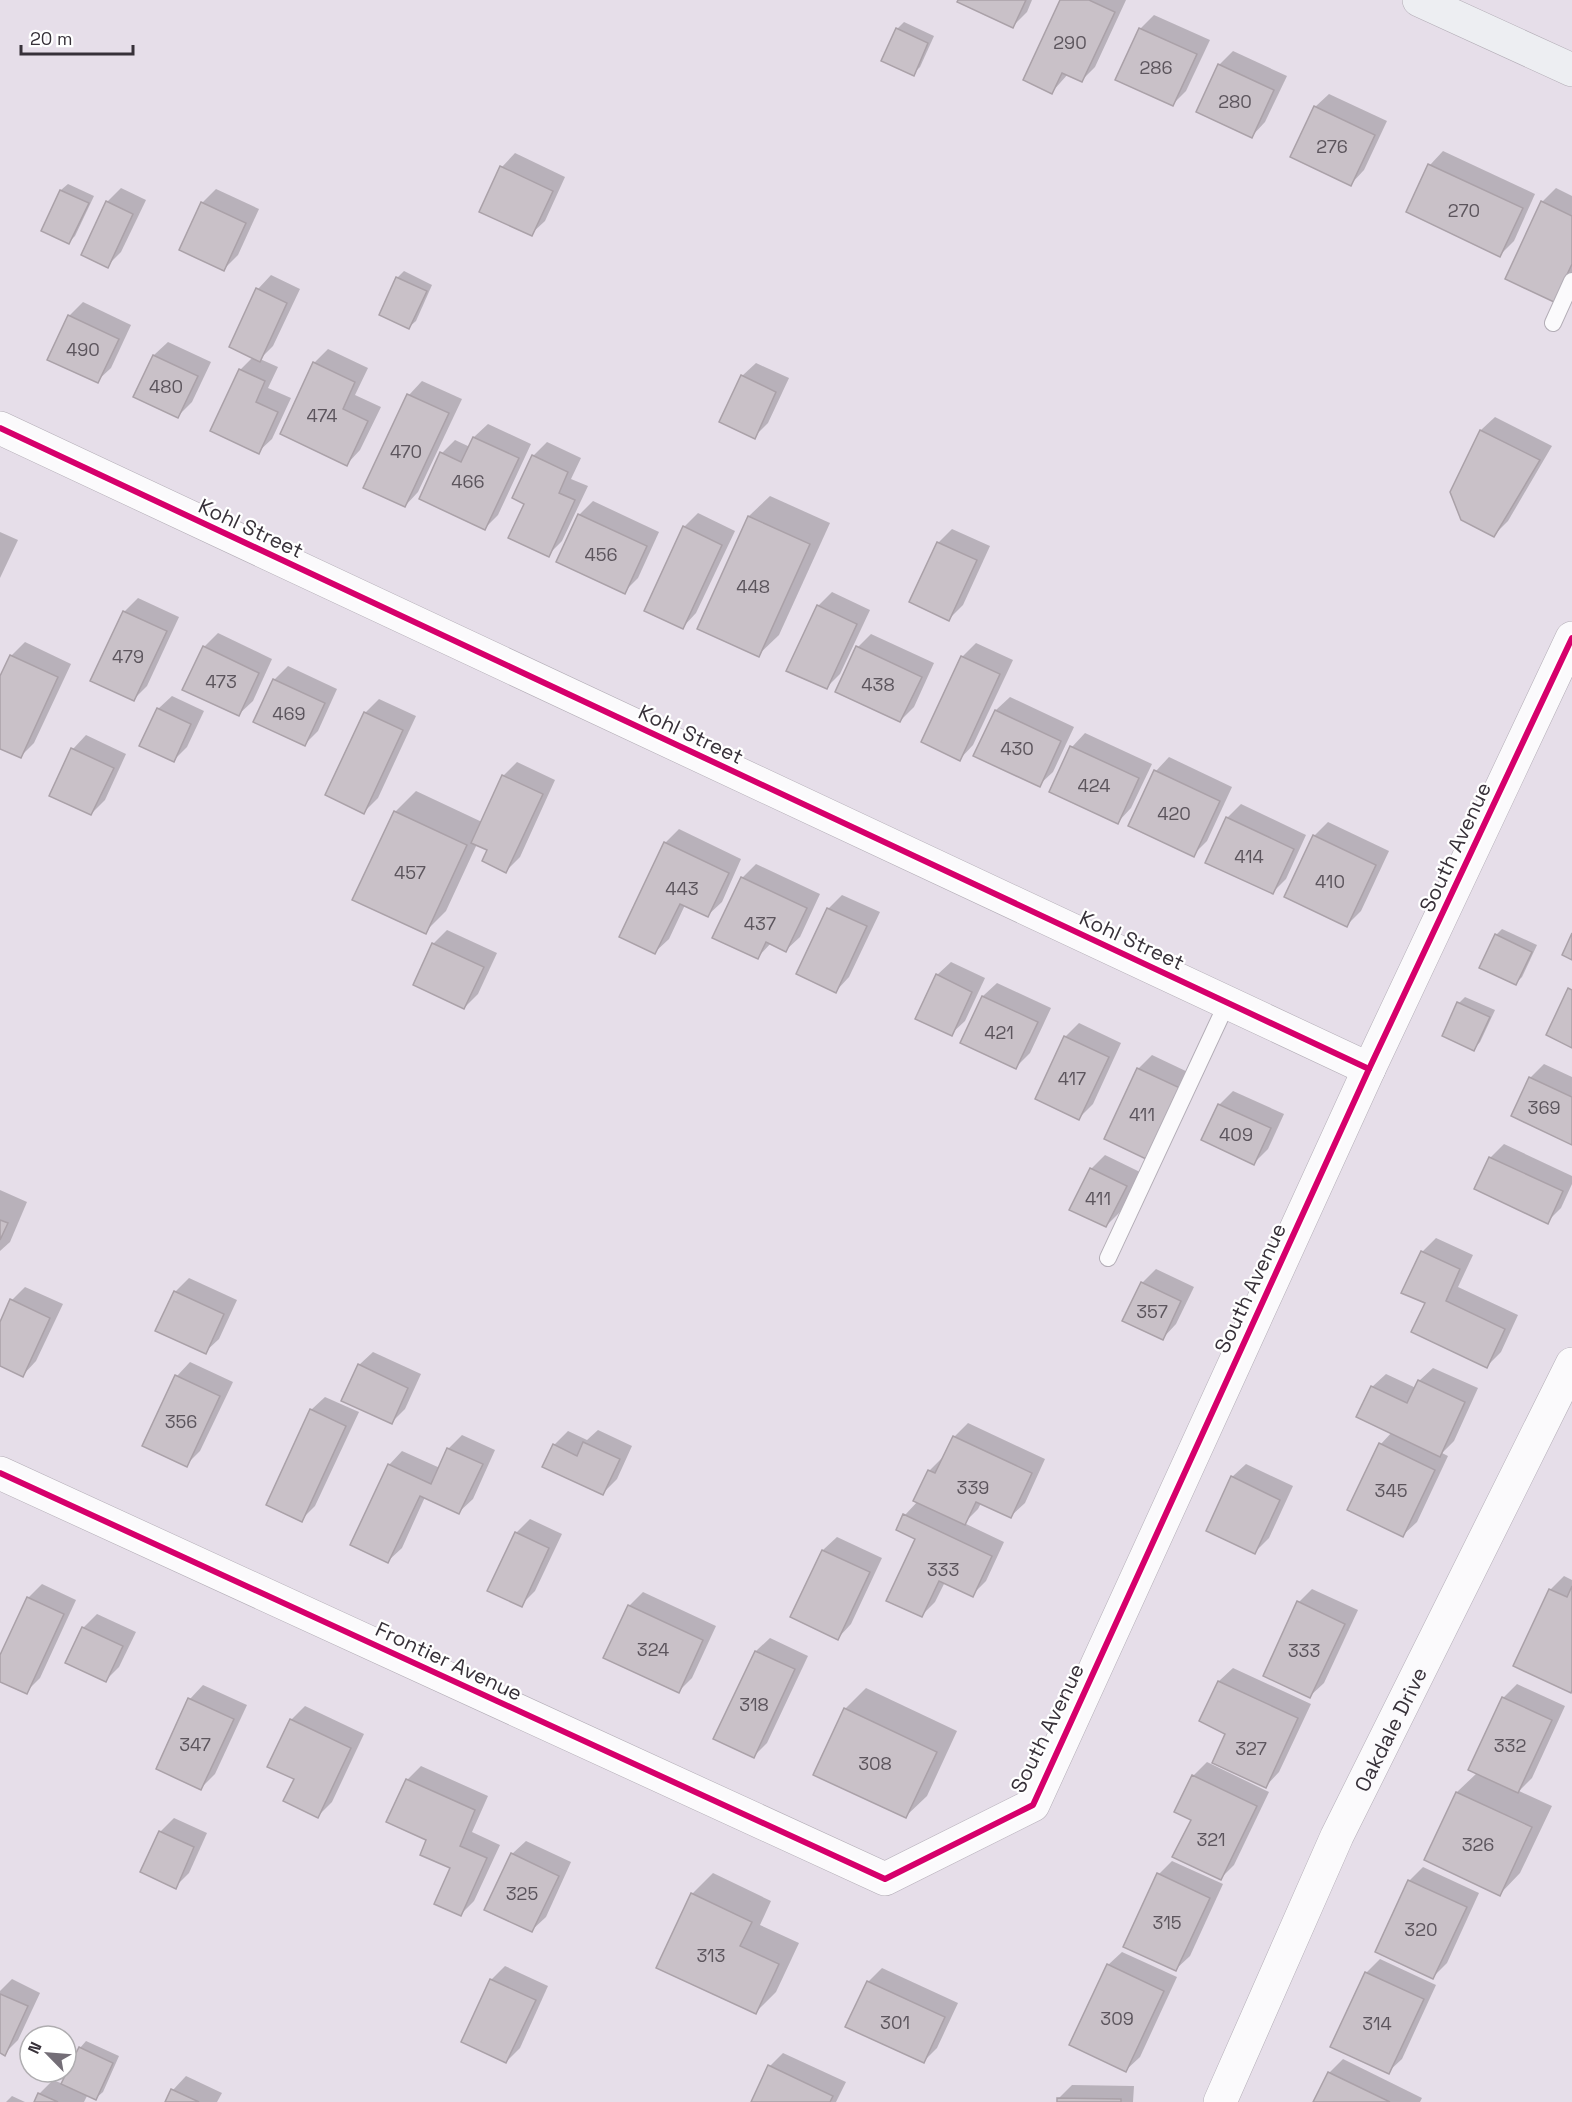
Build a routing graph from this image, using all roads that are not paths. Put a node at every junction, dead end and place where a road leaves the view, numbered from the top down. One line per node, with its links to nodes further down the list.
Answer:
1 (1419, 0): 2 (main road)
2 (1572, 70)
3 (1572, 281): 4 (lane)
4 (1553, 323)
5 (0, 428): 7 (street, Kohl Street)
6 (1572, 638): 8 (street, South Avenue)
7 (1227, 1003): 8 (street, Kohl Street); 9 (lane)
8 (1369, 1069): 12 (street, South Avenue)
9 (1108, 1258)
10 (1572, 1364): 13 (street, Oakdale Drive)
11 (0, 1473): 12 (street, Frontier Avenue)
12 (885, 1879)
13 (1220, 2102)

